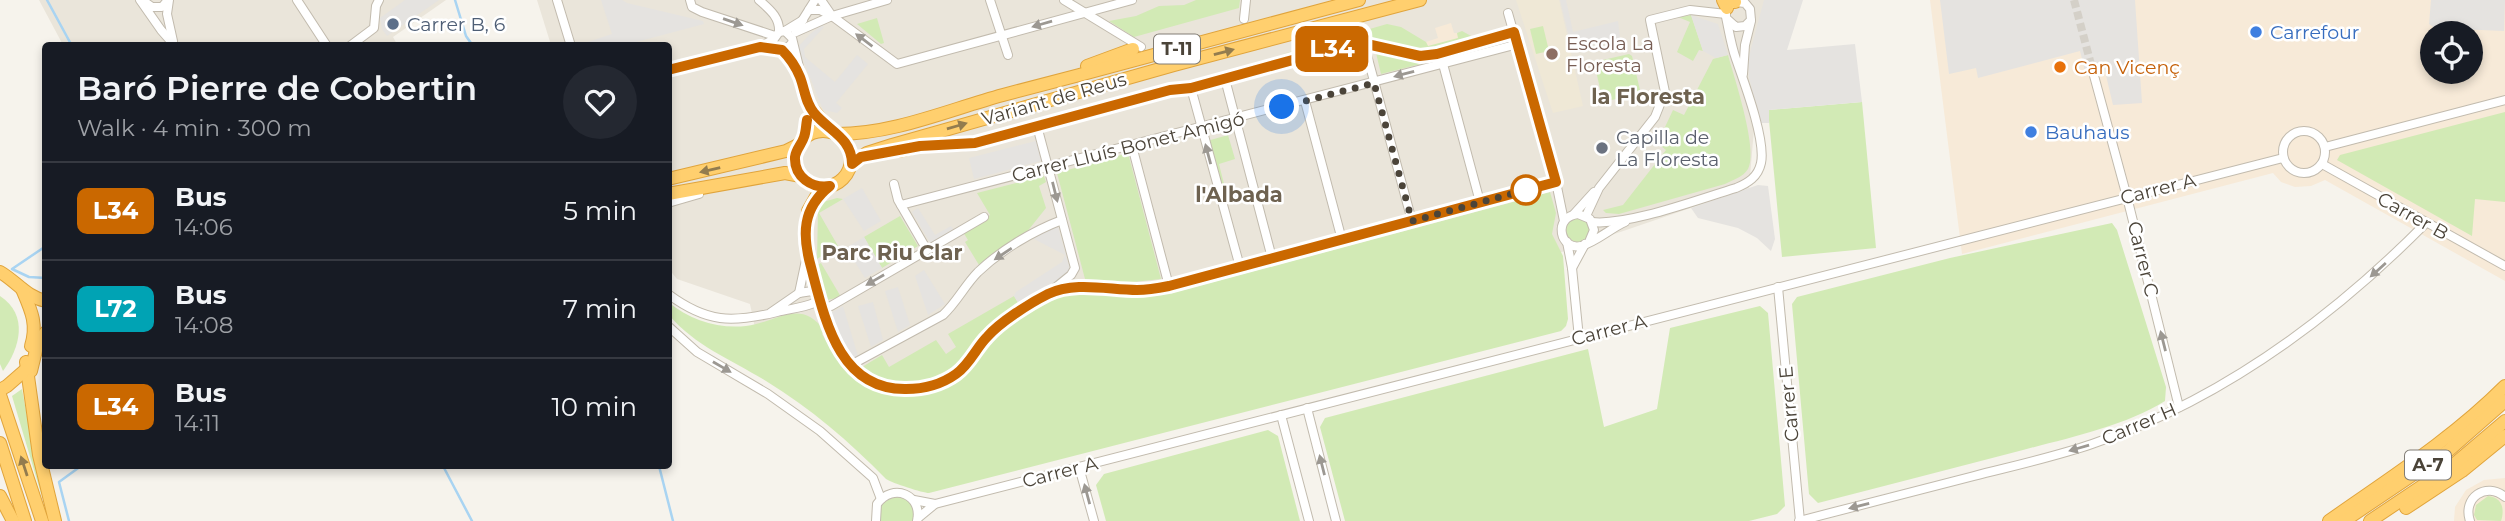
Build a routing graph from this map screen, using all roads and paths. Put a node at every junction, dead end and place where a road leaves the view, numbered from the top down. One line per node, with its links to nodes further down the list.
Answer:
1 (141, 0): 2 (street); 29 (street)
2 (169, 0): 30 (street)
3 (297, 0): 31 (street)
4 (379, 0): 32 (street)
5 (557, 0): 33 (street)
6 (759, 0): 26 (street)
7 (815, 0): 18 (street)
8 (821, 0): 21 (street)
9 (887, 0): 21 (street)
10 (990, 0): 27 (street)
11 (1064, 0): 19 (street)
12 (1132, 0): 19 (street)
13 (1246, 0): 22 (street)
14 (1359, 0): 48 (highway, Variant de Reus / T-11)
15 (1420, 0): 61 (highway, Variant de Reus / T-11, one-way to 15)
16 (691, 4): 26 (street, one-way to 26)
17 (1728, 7): 24 (street); 24 (street); 43 (street); 69 (street)
18 (809, 10): 21 (street); 23 (street)
19 (1084, 13): 27 (street, one-way to 27); 37 (street)
20 (1508, 13): 25 (street)
21 (832, 16): 27 (street, one-way to 21); 28 (street)
22 (1244, 19)
23 (803, 20): 26 (street); 28 (street)
24 (1751, 20): 43 (street)
25 (1514, 32): 34 (street); 35 (street)
26 (778, 34): 28 (street); 36 (street); 38 (street)
27 (1000, 36): 39 (street)
28 (794, 38): 38 (street); 44 (street)
29 (171, 42)
30 (173, 42)
31 (324, 42)
32 (356, 42)
33 (570, 42)
34 (1364, 44): 45 (street); 46 (street)
35 (1518, 44): 40 (street, Carrer Lluís Bonet Amigó); 66 (street)
36 (760, 47): 38 (street); 41 (street)
37 (1137, 48): 48 (highway)
38 (780, 49): 44 (street)
39 (1008, 55)
40 (1443, 64): 46 (street, Carrer Lluís Bonet Amigó, one-way to 46); 74 (street)
41 (672, 69)
42 (2092, 72): 72 (street, Carrer C)
43 (1743, 77): 79 (street)
44 (801, 78): 51 (street)
45 (1225, 79): 47 (street); 52 (street)
46 (1374, 83): 50 (street, Carrer Lluís Bonet Amigó); 82 (street)
47 (1191, 88): 53 (street); 54 (street)
48 (994, 98): 55 (highway, Variant de Reus / T-11)
49 (2505, 100): 59 (street)
50 (1305, 101): 52 (street, Carrer Lluís Bonet Amigó); 84 (street)
51 (808, 104): 55 (highway); 56 (highway)
52 (1235, 119): 54 (street, Carrer Lluís Bonet Amigó); 89 (street)
53 (1037, 126): 57 (street); 63 (street)
54 (1201, 128): 58 (street, Carrer Lluís Bonet Amigó); 91 (street, one-way to 54)
55 (835, 133): 56 (highway, T-11); 61 (highway)
56 (802, 142): 64 (highway, T-11, one-way to 64); 65 (highway)
57 (965, 144): 61 (highway)
58 (1132, 146): 63 (street, Carrer Lluís Bonet Amigó); 95 (street)
59 (2325, 147): 60 (street); 62 (street)
60 (2283, 158): 62 (street); 72 (street, Carrer A)
61 (856, 160): 68 (highway, T-11)
62 (2322, 164): 83 (street, Carrer B)
63 (1049, 167): 75 (street, Carrer Lluís Bonet Amigó); 81 (street, one-way to 81)
64 (672, 178)
65 (804, 179): 68 (highway); 70 (highway); 76 (highway)
66 (1556, 182): 74 (street); 78 (street)
67 (894, 184): 75 (street)
68 (830, 186): 76 (highway)
69 (1599, 188): 78 (street); 80 (street)
70 (711, 189): 71 (highway); 73 (street)
71 (672, 194)
72 (2127, 197): 96 (street, Carrer A); 113 (street, Carrer C, one-way to 72)
73 (672, 202)
74 (1480, 202): 82 (street)
75 (901, 205): 87 (street)
76 (808, 211): 88 (street)
77 (984, 217): 87 (street)
78 (1570, 217): 80 (street); 85 (street)
79 (1634, 217): 80 (street); 86 (street)
80 (1589, 219): 86 (street)
81 (1062, 220): 99 (street); 108 (street, one-way to 108)
82 (1412, 221): 84 (street)
83 (2426, 223): 90 (street, Carrer B); 113 (street, Carrer H, one-way to 113)
84 (1342, 240): 89 (street)
85 (1567, 242): 86 (street); 92 (street)
86 (1587, 243): 92 (street)
87 (927, 250): 103 (street, one-way to 103)
88 (807, 253): 97 (street); 100 (street)
89 (1272, 258): 91 (street)
90 (2505, 266)
91 (1240, 267): 95 (street)
92 (1573, 268): 107 (street)
93 (0, 272): 98 (highway)
94 (0, 278): 98 (highway)
95 (1169, 286): 99 (street)
96 (1778, 288): 107 (street, Carrer A); 140 (street, Carrer E)
97 (799, 293): 100 (street); 104 (street)
98 (24, 294): 102 (highway); 106 (highway)
99 (1047, 295): 108 (street)
100 (818, 296): 103 (street); 104 (street)
101 (672, 298): 104 (street)
102 (42, 302)
103 (821, 309): 108 (street)
104 (770, 313)
105 (672, 330): 128 (street, one-way to 128)
106 (40, 333): 109 (highway)
107 (1579, 338): 114 (street, Carrer A)
108 (849, 366)
109 (26, 367): 111 (highway); 119 (highway); 120 (highway)
110 (2505, 386): 141 (highway)
111 (0, 392): 135 (highway, one-way to 111)
112 (2505, 401): 142 (highway, A-7)
113 (2179, 407): 140 (street, Carrer H, one-way to 140)
114 (1307, 408): 115 (street, Carrer A); 139 (street, one-way to 114)
115 (1281, 415): 121 (street, Carrer A); 138 (street)
116 (2505, 421): 143 (highway, A-7)
117 (2505, 436): 144 (highway)
118 (0, 443): 134 (highway)
119 (42, 443)
120 (42, 467)
121 (1079, 467): 130 (street, Carrer A); 137 (street, one-way to 121)
122 (42, 469): 131 (highway)
123 (47, 469): 131 (highway)
124 (2505, 486): 125 (street)
125 (2495, 491): 127 (street); 145 (street)
126 (0, 496): 133 (highway)
127 (2505, 497)
128 (881, 499): 129 (street, Carrer A); 136 (street)
129 (914, 500): 130 (street, Carrer A); 132 (street)
130 (935, 504): 132 (street, Carrer A)
131 (54, 515)
132 (918, 519)
133 (13, 521)
134 (25, 521)
135 (42, 521)
136 (876, 521)
137 (1094, 521)
138 (1309, 521)
139 (1336, 521)
140 (1800, 521)
141 (2329, 521)
142 (2343, 521)
143 (2370, 521)
144 (2384, 521)
145 (2470, 521)

